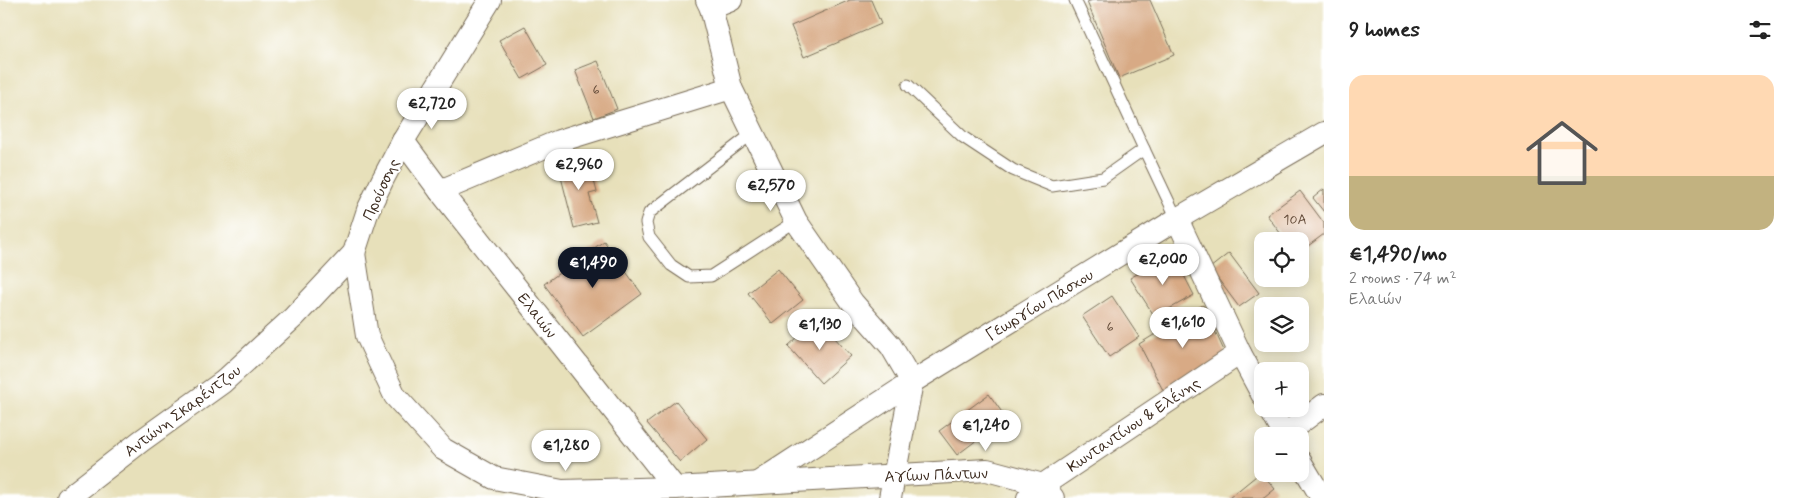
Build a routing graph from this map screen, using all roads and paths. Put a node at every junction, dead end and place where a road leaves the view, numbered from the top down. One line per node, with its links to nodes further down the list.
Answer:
1 (490, 0): 8 (street, Προύσσης)
2 (1075, 0): 9 (lane)
3 (717, 3): 5 (street)
4 (908, 85): 9 (lane)
5 (731, 88): 6 (street); 10 (street)
6 (753, 133): 12 (street); 12 (lane)
7 (1324, 133): 11 (street, Γεωργίου Πάσχου)
8 (403, 141): 10 (street, Ελαιών); 13 (street, Προύσσης)
9 (1144, 149): 11 (lane)
10 (440, 191): 22 (street, Ελαιών)
11 (1177, 220): 14 (street); 16 (street, Γεωργίου Πάσχου)
12 (796, 221): 16 (street)
13 (354, 252): 22 (street, Αγίων Πάντων); 24 (street, Αντώνη Σκαρέντζου)
14 (1240, 353): 15 (street); 23 (street, Κωνταντίνου & Ελένης)
15 (1254, 379)
16 (912, 382): 19 (street); 21 (street, Γεωργίου Πάσχου)
17 (1324, 405): 18 (street)
18 (1296, 427)
19 (894, 475): 21 (street, Αγίων Πάντων); 23 (street, Αγίων Πάντων); 25 (street)
20 (1309, 476): 26 (street)
21 (759, 483): 22 (street, Αγίων Πάντων)
22 (675, 488)
23 (1041, 494)
24 (68, 498)
25 (890, 498)
26 (1322, 498)

